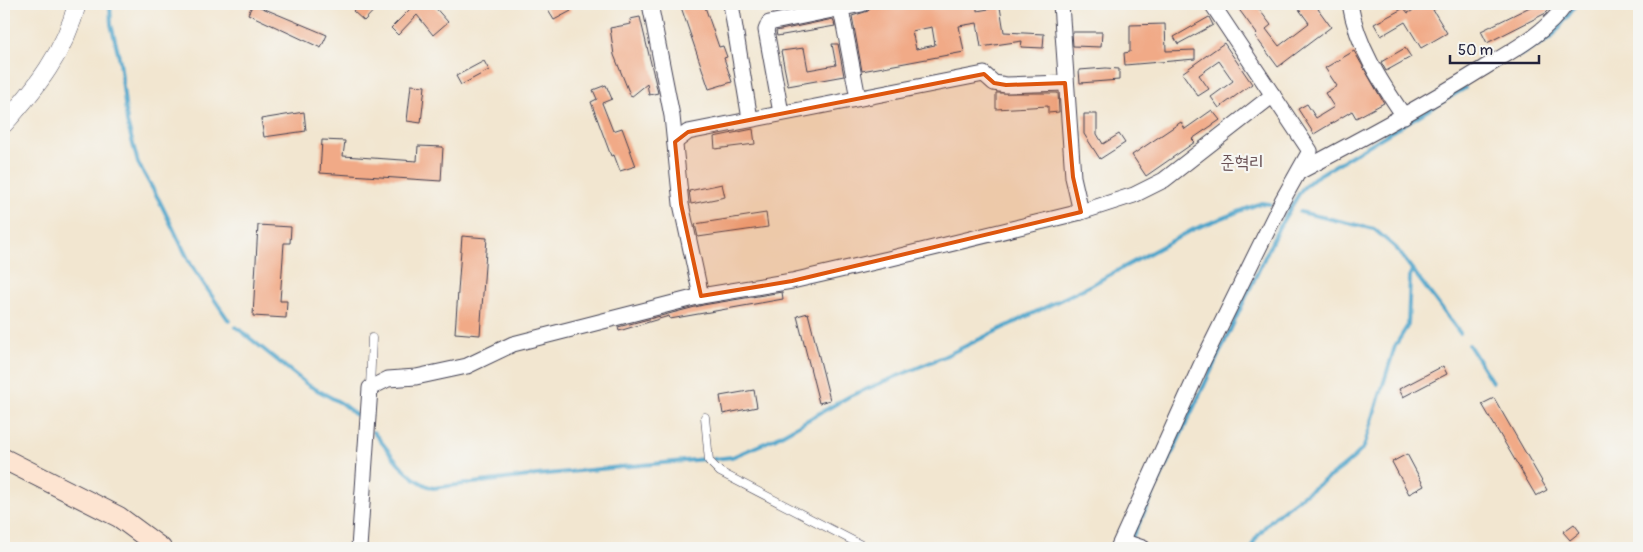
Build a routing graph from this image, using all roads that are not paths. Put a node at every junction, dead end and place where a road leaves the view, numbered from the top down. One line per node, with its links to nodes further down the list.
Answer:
1 (77, 4): 16 (street)
2 (650, 4): 17 (street)
3 (731, 4): 15 (street)
4 (862, 4): 9 (street)
5 (1061, 4): 10 (street)
6 (1212, 4): 11 (street)
7 (1350, 4): 14 (street)
8 (1566, 4): 14 (street)
9 (841, 6): 12 (street); 13 (street)
10 (1065, 83): 12 (street); 19 (street)
11 (1273, 95): 18 (street); 19 (street)
12 (858, 98): 13 (street)
13 (781, 113): 15 (street)
14 (1404, 116): 18 (street)
15 (750, 119): 17 (street)
16 (4, 124)
17 (675, 142): 20 (street)
18 (1299, 172): 25 (street)
19 (1081, 212): 20 (street)
20 (701, 296): 22 (street)
21 (372, 338): 22 (lane)
22 (370, 388): 27 (street)
23 (705, 417): 28 (lane)
24 (4, 458): 26 (main road)
25 (1120, 545): 29 (street)
26 (161, 548)
27 (359, 548)
28 (867, 548)
29 (1143, 548)

